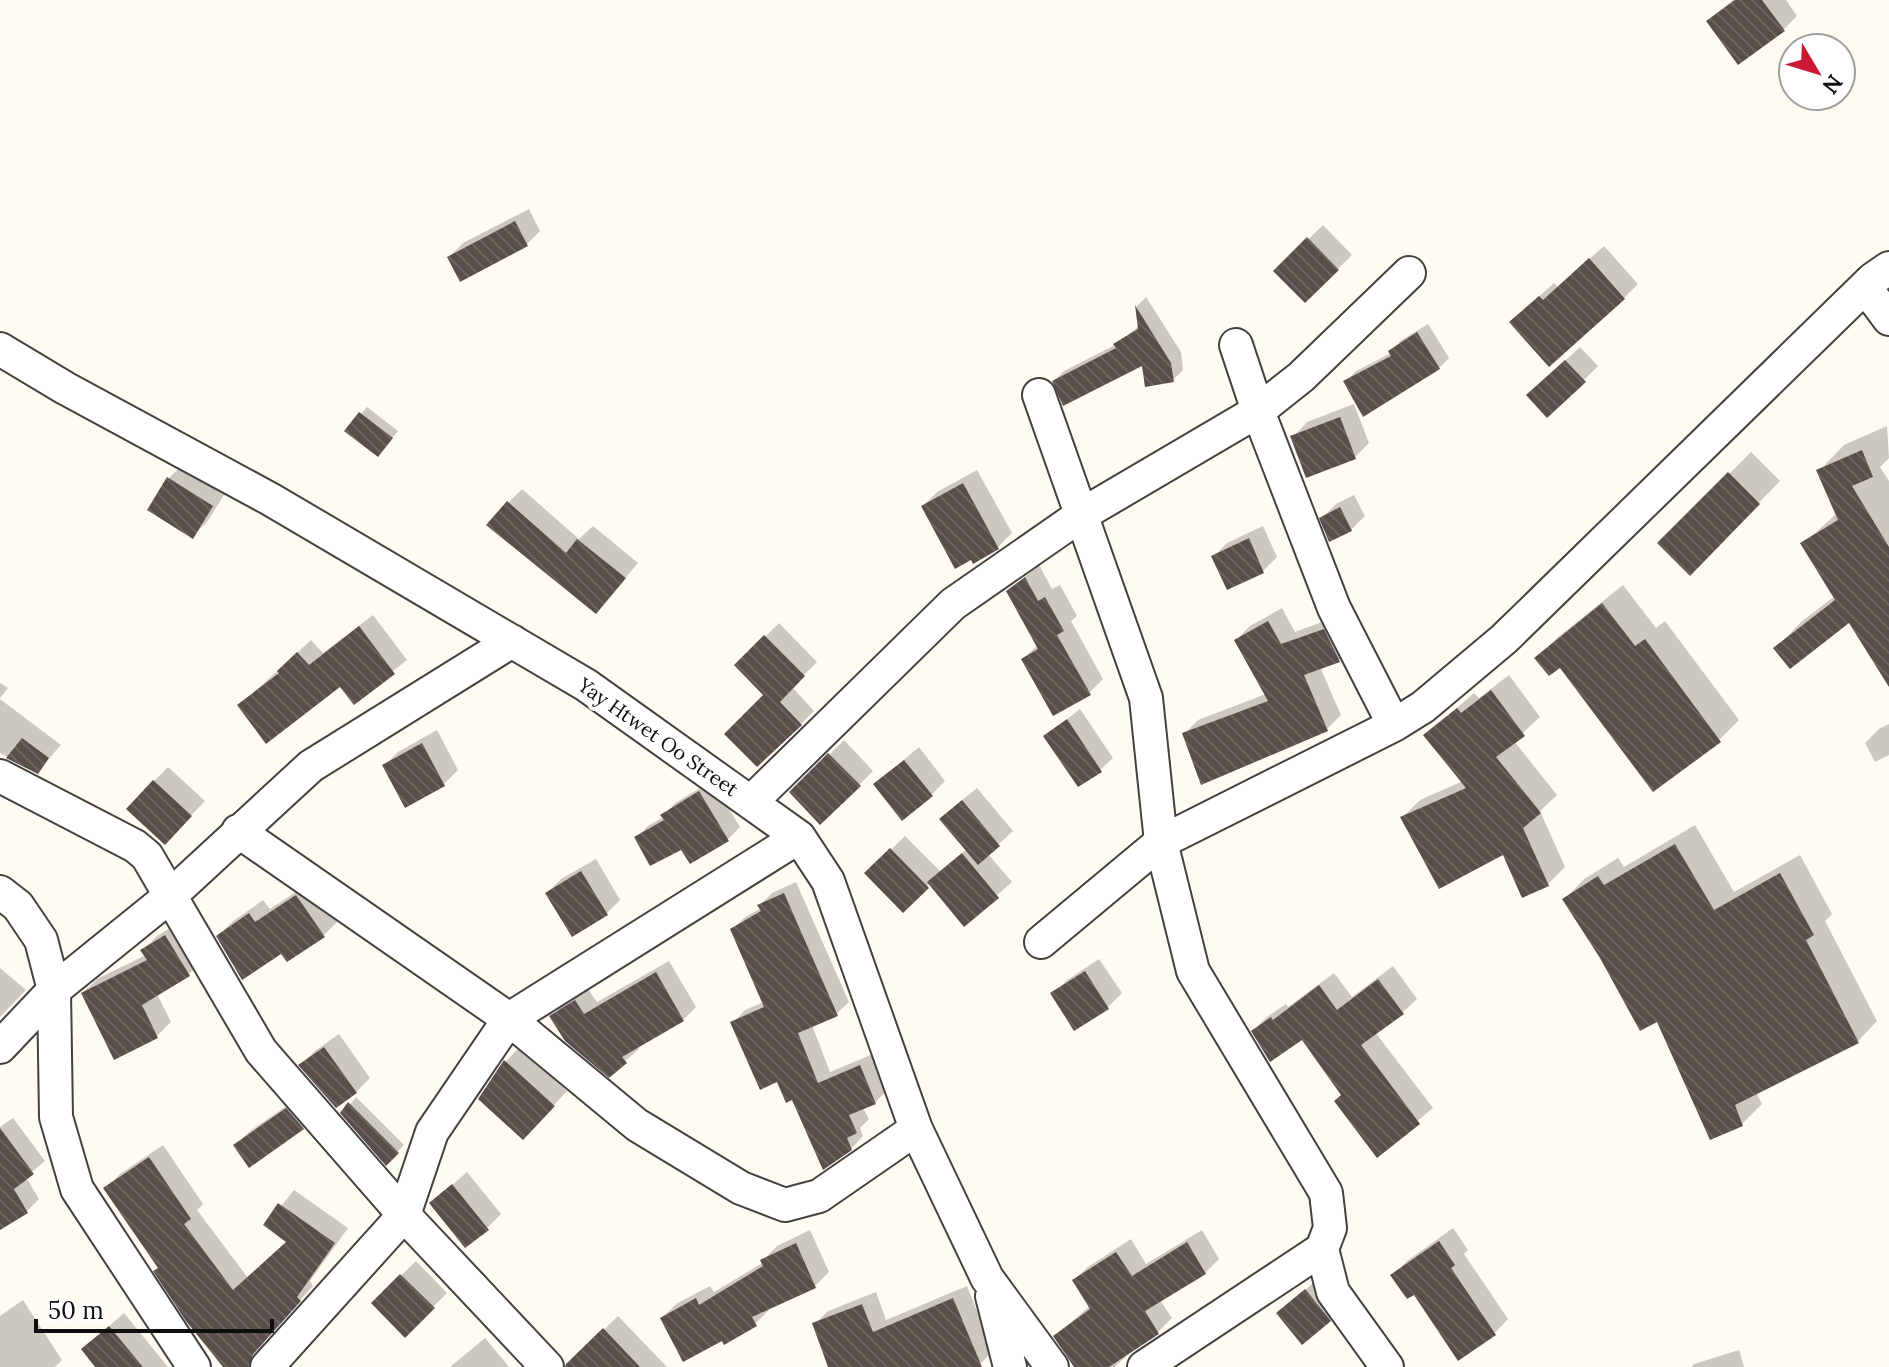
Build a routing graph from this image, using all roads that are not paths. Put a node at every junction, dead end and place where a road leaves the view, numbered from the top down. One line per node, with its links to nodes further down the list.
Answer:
1 (1409, 273): 7 (street)
2 (1877, 278): 3 (street); 10 (street)
3 (1889, 319)
4 (1236, 345): 7 (street)
5 (0, 349): 9 (street, Yay Htwet Oo Street)
6 (1039, 395): 8 (street)
7 (1258, 411): 8 (street); 10 (street)
8 (1081, 515): 12 (street); 15 (street)
9 (512, 641): 12 (street, Yay Htwet Oo Street); 13 (street)
10 (1394, 725): 15 (street)
11 (0, 776): 17 (street)
12 (751, 802): 14 (street, Yay Htwet Oo Street)
13 (238, 831): 17 (street); 20 (street)
14 (799, 837): 20 (street); 22 (street, Yay Htwet Oo Street)
15 (1161, 842): 18 (street); 24 (street)
16 (0, 892): 19 (street)
17 (169, 897): 19 (street); 23 (street)
18 (1041, 942)
19 (54, 990): 21 (street); 26 (street)
20 (509, 1019): 22 (street); 23 (street)
21 (0, 1047)
22 (916, 1129): 25 (street, Yay Htwet Oo Street)
23 (404, 1215): 27 (street); 28 (street)
24 (1322, 1249): 31 (street); 32 (street)
25 (987, 1278): 29 (street); 30 (street, Yay Htwet Oo Street)
26 (185, 1363)
27 (267, 1367)
28 (547, 1367)
29 (1010, 1367)
30 (1052, 1367)
31 (1144, 1367)
32 (1387, 1367)

